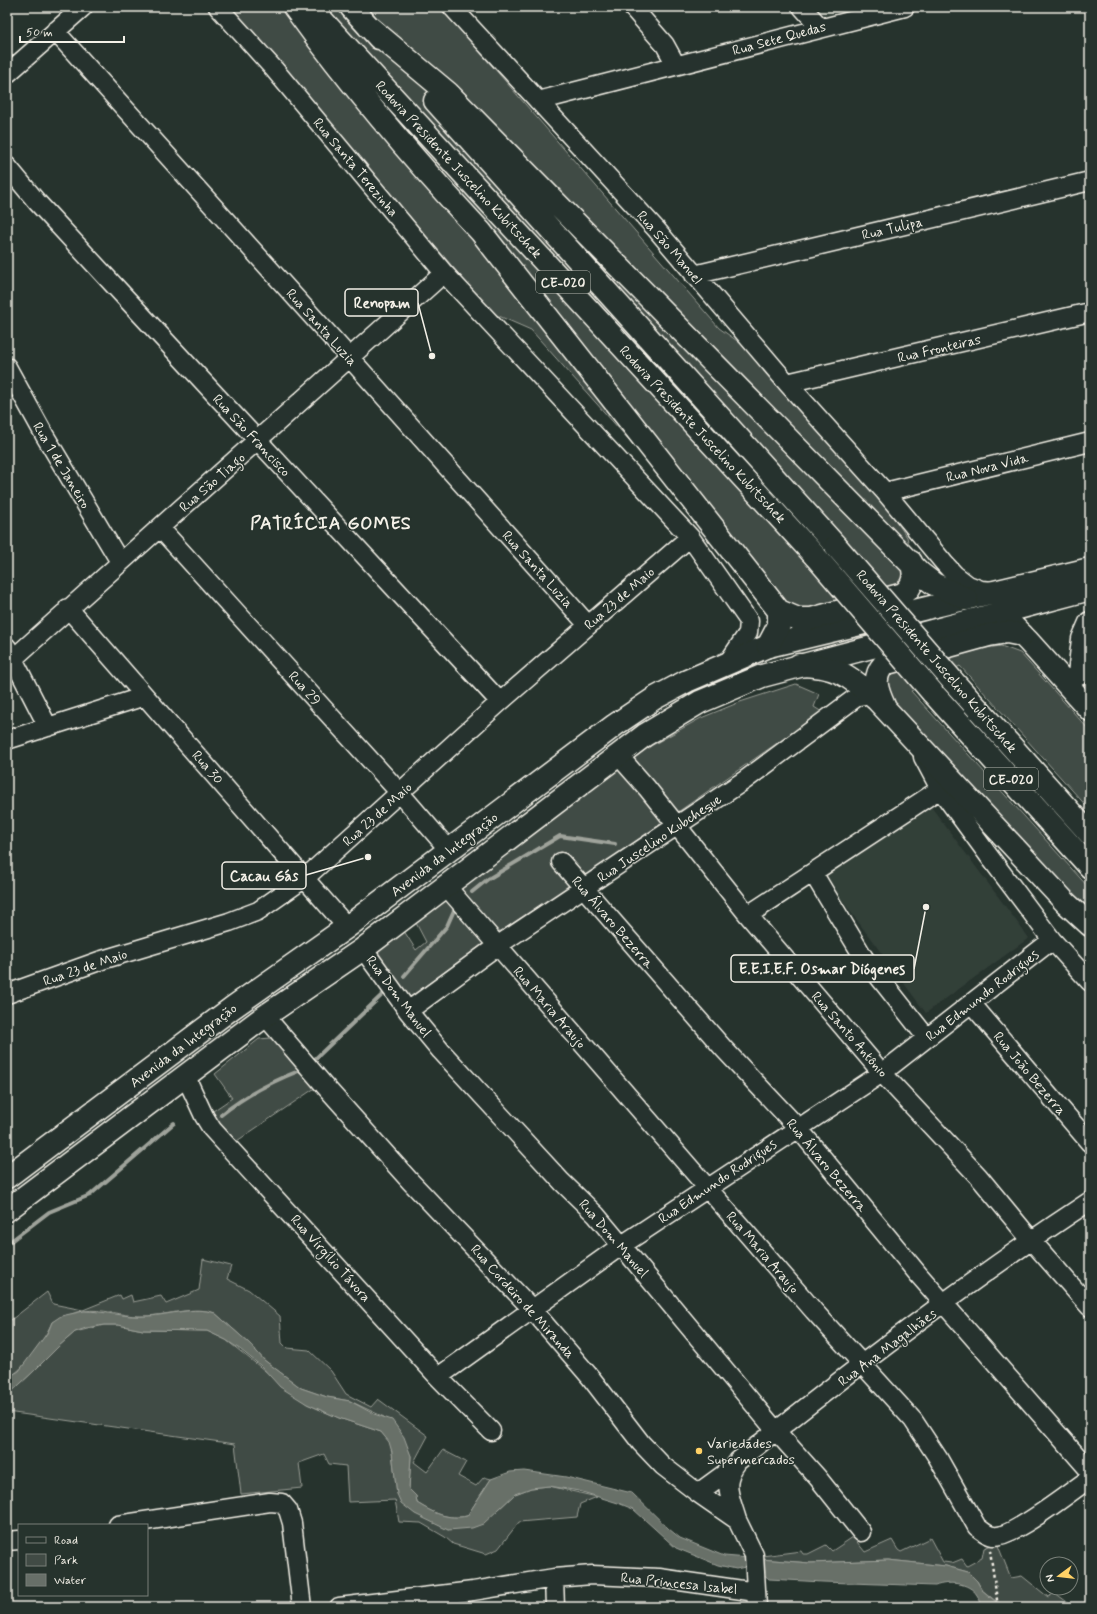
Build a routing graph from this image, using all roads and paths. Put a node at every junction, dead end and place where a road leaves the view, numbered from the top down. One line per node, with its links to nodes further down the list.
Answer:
1 (82, 7): 12 (street)
2 (218, 7): 18 (street, Rua Santa Terezinha)
3 (294, 7): 36 (main road)
4 (310, 7): 60 (main road, Rodovia Presidente Juscelino Kubitschek / CE-020, bridge)
5 (351, 7): 10 (main road, Rodovia Presidente Juscelino Kubitschek / CE-020)
6 (452, 7): 15 (street, Rua São Manoel)
7 (632, 7): 13 (street)
8 (802, 7): 11 (street)
9 (905, 7): 11 (street, Rua Sete Quedas)
10 (369, 27): 30 (main road); 57 (main road, Rodovia Presidente Juscelino Kubitschek / CE-020, bridge)
11 (820, 27): 13 (street, Rua Sete Quedas)
12 (55, 31): 14 (street); 21 (street, Rua Santa Luzia)
13 (676, 65): 15 (street, Rua Sete Quedas)
14 (7, 74)
15 (538, 101): 19 (street, Rua São Manoel)
16 (7, 166): 24 (street, Rua São Francisco)
17 (1090, 181): 19 (street, Rua Tulipa)
18 (444, 273): 21 (street, Rua São Tiago); 28 (street, Rua Santa Terezinha)
19 (694, 275): 23 (street, Rua São Manoel)
20 (1090, 312): 23 (street, Rua Fronteiras)
21 (349, 357): 24 (street, Rua São Tiago); 39 (street, Rua Santa Luzia)
22 (7, 367): 29 (street, Rua 1 de Janeiro)
23 (787, 383): 26 (street, Rua São Manoel)
24 (258, 441): 27 (street, Rua São Tiago); 48 (street, Rua São Francisco)
25 (1090, 442): 26 (street, Rua Nova Vida)
26 (885, 492): 33 (street, Rua São Manoel)
27 (160, 528): 29 (street, Rua São Tiago); 55 (street, Rua 29)
28 (690, 537): 39 (street, Rua 23 de Maio); 43 (street)
29 (120, 562): 35 (street, Rua São Tiago)
30 (911, 562): 34 (main road); 36 (main road)
31 (1090, 569): 33 (main road, Avenida da Integração)
32 (1090, 589): 37 (main road)
33 (1000, 591): 34 (main road, Avenida da Integração)
34 (967, 599): 37 (main road); 41 (main road, Avenida da Integração)
35 (68, 608): 42 (street, Rua São Tiago); 46 (street, Rua 30)
36 (779, 611): 41 (main road)
37 (999, 612): 40 (main road); 44 (main road)
38 (1090, 623): 45 (main road)
39 (588, 625): 48 (street, Rua 23 de Maio)
40 (1022, 635): 45 (main road); 47 (main road)
41 (768, 646): 43 (main road, Avenida da Integração)
42 (10, 652): 50 (street)
43 (729, 661): 58 (main road, Avenida da Integração)
44 (799, 665): 47 (main road); 53 (main road, Avenida da Integração)
45 (1079, 682): 49 (main road)
46 (145, 696): 50 (street); 62 (street, Rua 30)
47 (878, 701): 51 (main road); 56 (street, Rua Juscelino Kubcheque)
48 (500, 702): 55 (street, Rua 23 de Maio)
49 (1090, 710)
50 (48, 727): 52 (street)
51 (914, 739): 54 (street); 66 (main road)
52 (7, 740)
53 (618, 755): 56 (street, Rua Santo Antônio); 63 (main road, Avenida da Integração)
54 (940, 789): 61 (street); 68 (street)
55 (400, 792): 58 (street, Rua 29); 62 (street, Rua 23 de Maio)
56 (677, 827): 64 (street, Rua Juscelino Kubcheque); 65 (street, Rua Santo Antônio)
57 (1090, 834)
58 (449, 850): 67 (main road, Avenida da Integração)
59 (561, 862): 64 (street, Rua Álvaro Bezerra)
60 (1090, 867)
61 (813, 873): 65 (street); 77 (street)
62 (305, 878): 67 (street, Rua 30); 72 (street, Rua 23 de Maio)
63 (446, 886): 69 (street, Rua Maria Araujo); 70 (main road, Avenida da Integração)
64 (584, 888): 69 (street, Rua Juscelino Kubcheque); 83 (street, Rua Álvaro Bezerra)
65 (748, 915): 79 (street, Rua Santo Antônio)
66 (1090, 925)
67 (347, 927): 76 (main road, Avenida da Integração)
68 (1052, 940): 71 (street); 73 (street, Rua Edmundo Rodrigues)
69 (497, 946): 74 (street, Rua Juscelino Kubcheque); 86 (street, Rua Maria Araujo)
70 (363, 949): 74 (street, Rua Dom Manuel); 75 (main road, Avenida da Integração)
71 (1090, 982)
72 (7, 994)
73 (970, 1003): 77 (street, Rua Edmundo Rodrigues); 84 (street, Rua João Bezerra)
74 (408, 1011): 90 (street, Rua Dom Manuel)
75 (265, 1016): 78 (main road, Avenida da Integração); 93 (street, Rua Cordeiro de Miranda)
76 (196, 1034): 78 (main road); 81 (main road, Avenida da Integração)
77 (927, 1038): 79 (street, Rua Edmundo Rodrigues)
78 (210, 1057): 80 (main road, Avenida da Integração)
79 (882, 1073): 83 (street, Rua Edmundo Rodrigues); 89 (street, Rua Santo Antônio)
80 (185, 1075): 82 (main road, Avenida da Integração); 95 (street, Rua Virgílio Távora)
81 (140, 1077): 82 (main road); 85 (main road, Avenida da Integração)
82 (154, 1098): 88 (main road, Avenida da Integração)
83 (798, 1128): 86 (street, Rua Edmundo Rodrigues); 91 (street, Rua Álvaro Bezerra)
84 (1090, 1143)
85 (7, 1177)
86 (707, 1188): 90 (street, Rua Edmundo Rodrigues); 94 (street, Rua Maria Araujo)
87 (1090, 1201): 89 (street, Rua Ana Magalhães)
88 (7, 1210)
89 (1031, 1240): 91 (street, Rua Ana Magalhães); 92 (street, Rua Santo Antônio)
90 (622, 1245): 93 (street, Rua Edmundo Rodrigues); 97 (street, Rua Dom Manuel)
91 (945, 1303): 94 (street, Rua Ana Magalhães); 99 (street, Rua Álvaro Bezerra)
92 (1090, 1306)
93 (532, 1308): 95 (street, Rua Edmundo Rodrigues); 101 (street, Rua Cordeiro de Miranda)
94 (863, 1365): 97 (street, Rua Ana Magalhães); 105 (street, Rua Maria Araujo)
95 (438, 1377): 96 (street, Rua Virgílio Távora)
96 (491, 1431)
97 (776, 1431): 98 (street, Rua Ana Magalhães); 104 (street, Rua Dom Manuel)
98 (731, 1469): 101 (street, Rua Ana Magalhães); 102 (street)
99 (1090, 1471)
100 (1090, 1478): 105 (street)
101 (698, 1493): 102 (street, Rua Cordeiro de Miranda)
102 (737, 1520): 109 (street, Rua Cordeiro de Miranda)
103 (125, 1524): 110 (street)
104 (861, 1532)
105 (988, 1534): 113 (path)
106 (18, 1540): 107 (street)
107 (7, 1541)
108 (554, 1578): 109 (street, Rua Princesa Isabel); 111 (street, Rua Princesa Isabel); 112 (street)
109 (756, 1593)
110 (302, 1607)
111 (339, 1607)
112 (555, 1607)
113 (998, 1607)

